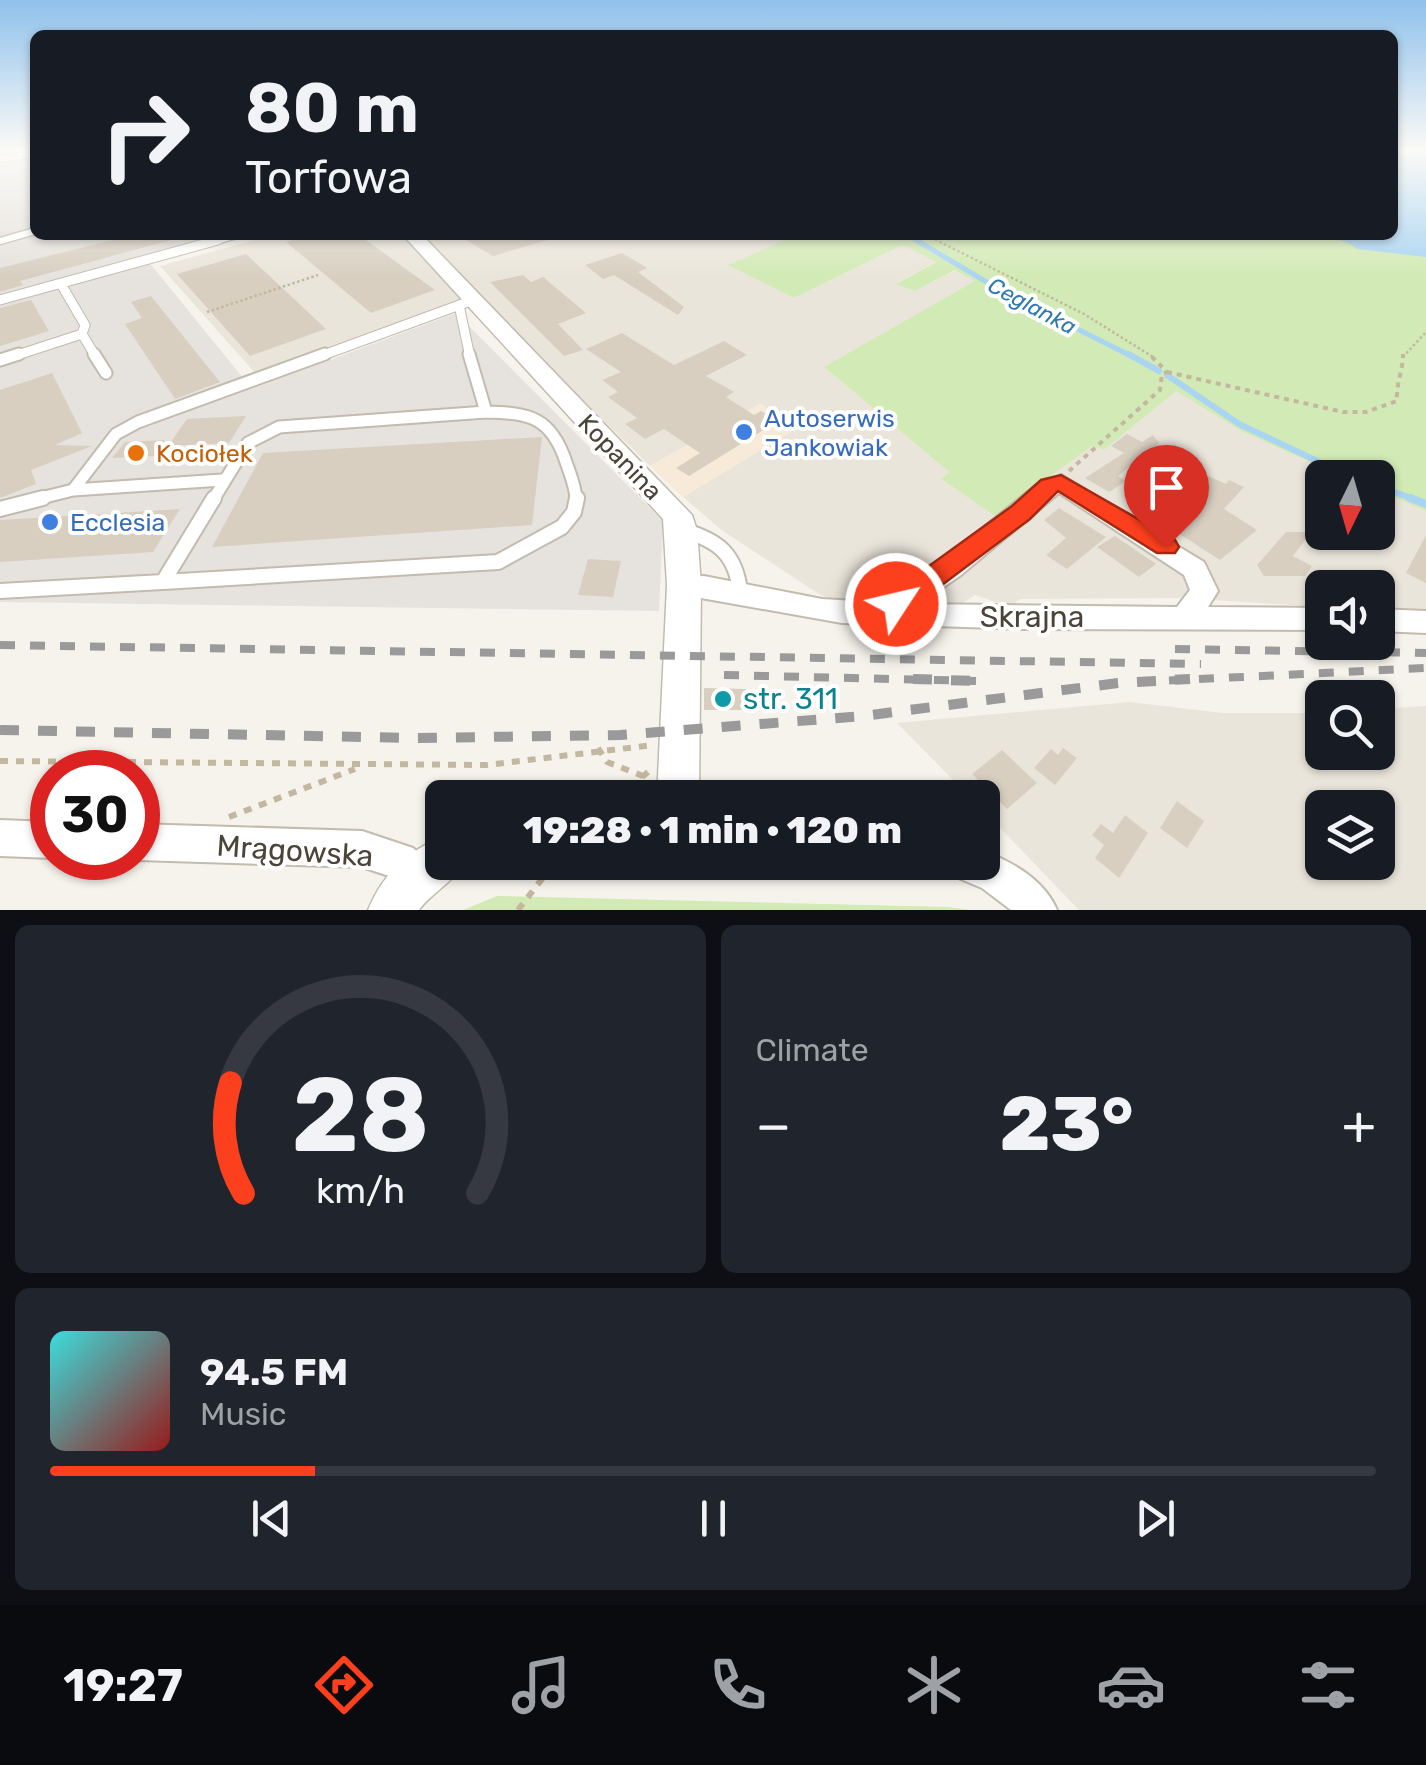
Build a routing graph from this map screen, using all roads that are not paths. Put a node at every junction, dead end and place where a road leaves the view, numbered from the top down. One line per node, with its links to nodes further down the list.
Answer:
1 (30, 232): 4 (lane)
2 (218, 240): 5 (lane)
3 (416, 240): 7 (street, Kopanina)
4 (0, 241)
5 (61, 284): 6 (lane); 8 (lane)
6 (0, 300)
7 (467, 303): 11 (lane); 13 (lane); 15 (street, Kopanina)
8 (82, 334): 9 (lane); 10 (lane)
9 (0, 360)
10 (106, 373)
11 (486, 412): 12 (lane); 16 (lane)
12 (222, 480): 13 (lane); 16 (lane)
13 (72, 490): 14 (lane)
14 (0, 509)
15 (682, 530): 17 (street); 19 (lane)
16 (164, 582): 18 (lane)
17 (684, 585): 19 (street, Skrajna); 25 (street)
18 (0, 591)
19 (740, 592): 20 (street, Skrajna)
20 (875, 613): 21 (street, Skrajna); 21 (street)
21 (1186, 617): 22 (street, Skrajna)
22 (1305, 619)
23 (1395, 621): 24 (street)
24 (1426, 622)
25 (678, 780)
26 (0, 838): 27 (street)
27 (30, 839)
28 (160, 843): 30 (street, Mrągowska)
29 (1000, 877): 31 (street)
30 (417, 881)
31 (1038, 910)

